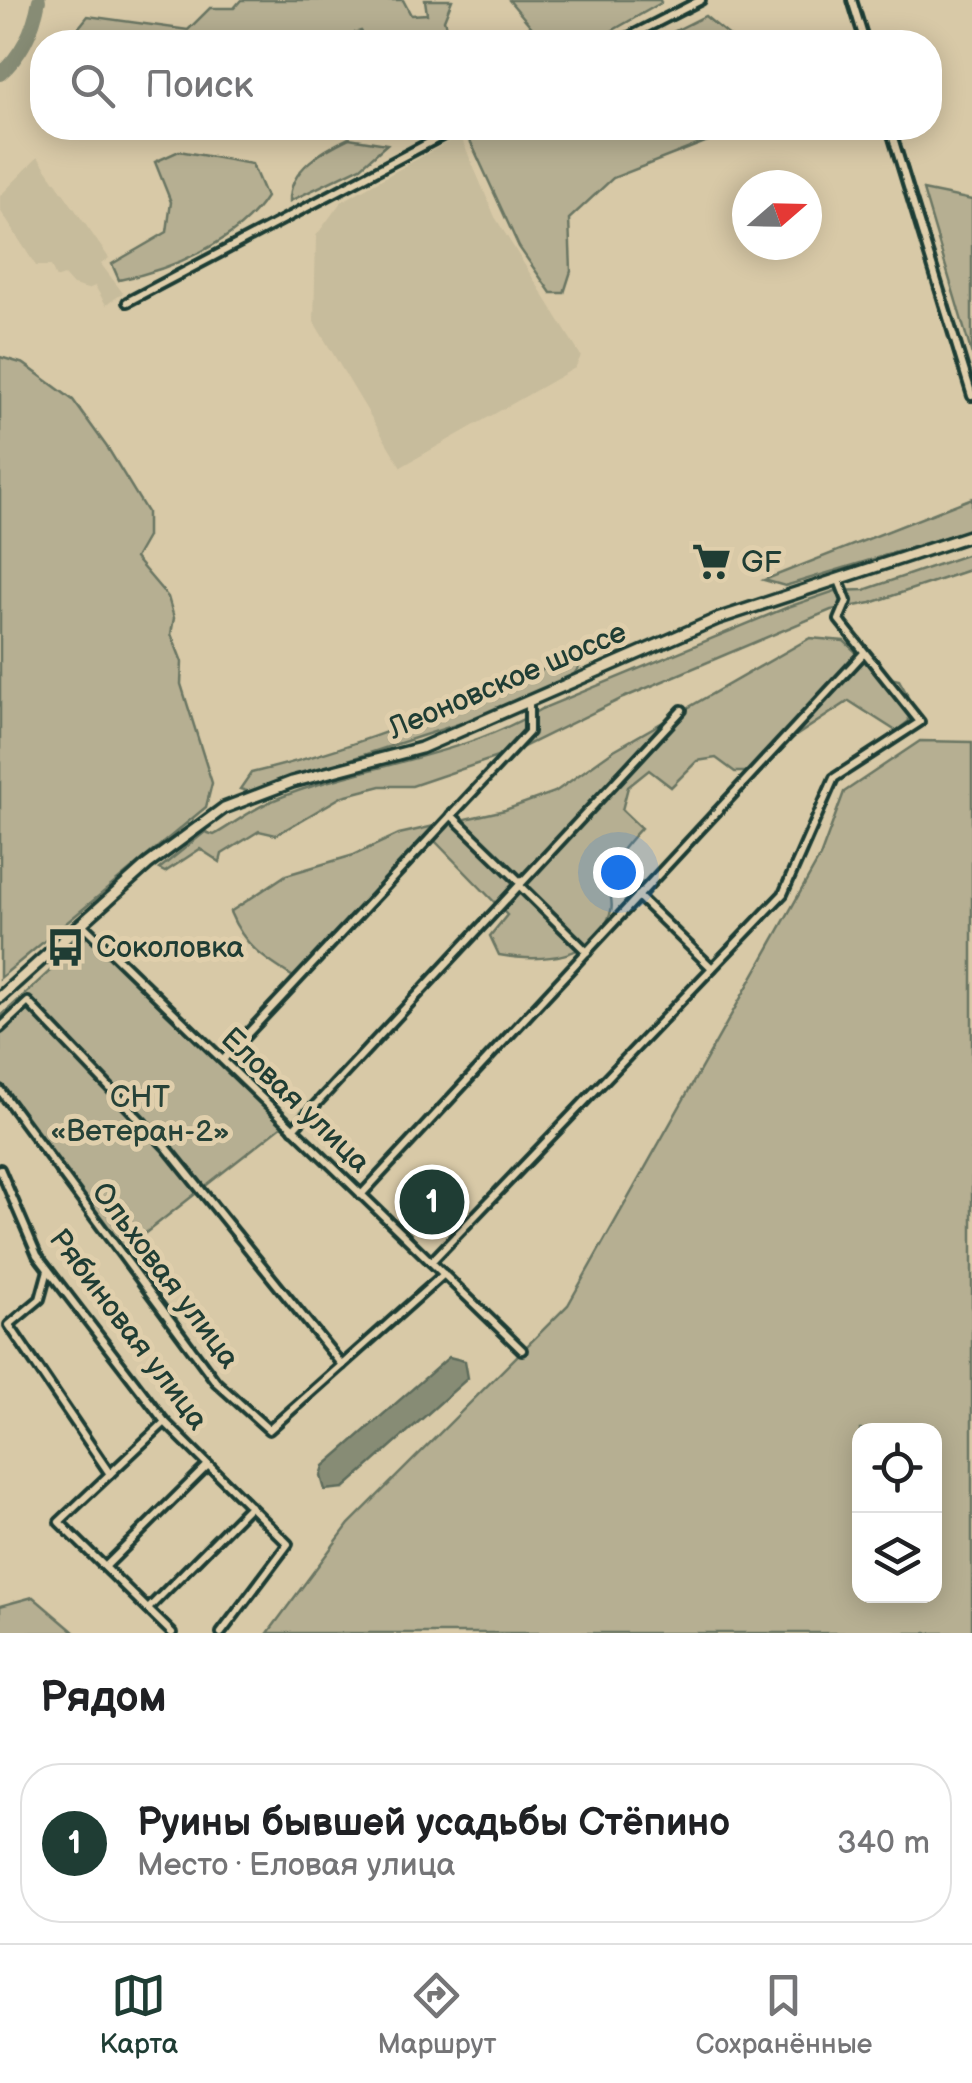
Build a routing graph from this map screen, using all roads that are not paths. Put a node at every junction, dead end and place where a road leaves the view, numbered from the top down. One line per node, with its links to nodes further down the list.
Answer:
1 (702, 0): 3 (street)
2 (852, 0): 4 (street)
3 (643, 30)
4 (861, 30)
5 (434, 140): 7 (street)
6 (894, 140): 8 (street)
7 (127, 302)
8 (972, 396)
9 (972, 535): 10 (main road, Леоновское шоссе)
10 (838, 577): 11 (street); 12 (main road, Леоновское шоссе)
11 (864, 653): 16 (street); 19 (street)
12 (529, 703): 14 (street); 17 (main road, Леоновское шоссе)
13 (682, 710): 15 (street)
14 (452, 815): 15 (street); 22 (street)
15 (520, 884): 18 (street); 24 (street)
16 (638, 896): 18 (street); 19 (street)
17 (82, 923): 20 (main road, Леоновское шоссе); 22 (street, Еловая улица)
18 (587, 952): 27 (street)
19 (712, 968): 29 (street)
20 (0, 996)
21 (0, 1028): 33 (street)
22 (223, 1060): 24 (street, Еловая улица)
23 (0, 1090): 33 (street, Ольховая улица)
24 (293, 1129): 27 (street, Еловая улица)
25 (0, 1169): 26 (street, Рябиновая улица)
26 (11, 1190): 28 (street); 30 (street, Рябиновая улица)
27 (362, 1194): 29 (street, Еловая улица)
28 (0, 1196)
29 (431, 1262): 31 (street, Еловая улица)
30 (48, 1269): 34 (street, Рябиновая улица); 36 (street)
31 (444, 1274): 32 (street, Еловая улица); 33 (street)
32 (522, 1350)
33 (342, 1366)
34 (165, 1422): 35 (street, Рябиновая улица); 36 (street)
35 (208, 1465): 37 (street, Рябиновая улица); 38 (street)
36 (110, 1474): 38 (street)
37 (250, 1506): 39 (street); 41 (street, Рябиновая улица)
38 (105, 1568): 39 (street)
39 (148, 1609): 40 (street)
40 (172, 1633)
41 (220, 1633)

